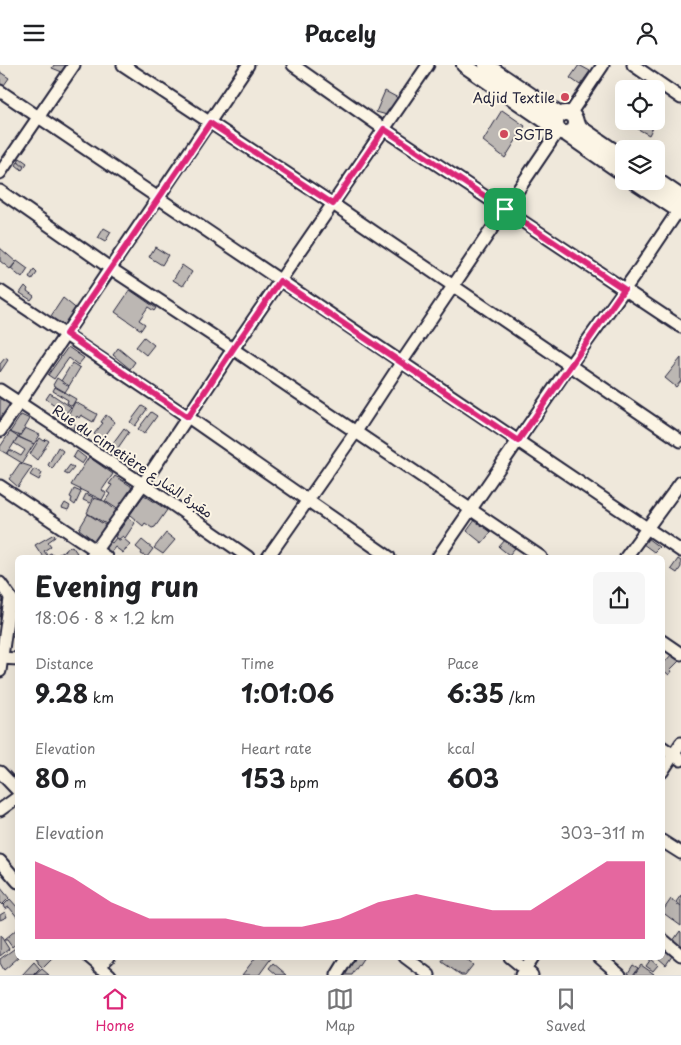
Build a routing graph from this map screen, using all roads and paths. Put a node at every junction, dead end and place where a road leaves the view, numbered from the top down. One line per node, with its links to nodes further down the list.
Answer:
1 (74, 65): 12 (street)
2 (123, 65): 13 (street)
3 (248, 65): 13 (street)
4 (293, 65): 15 (street)
5 (428, 65): 15 (street)
6 (464, 65): 14 (main road)
7 (486, 65): 14 (main road)
8 (603, 65): 14 (street)
9 (633, 65): 11 (street)
10 (0, 91): 12 (street)
11 (681, 98)
12 (38, 117): 18 (street); 22 (street)
13 (210, 123): 22 (street); 23 (street)
14 (564, 124): 16 (main road); 17 (main road); 25 (street)
15 (384, 129): 23 (street); 25 (street)
16 (615, 153)
17 (615, 166)
18 (0, 173)
19 (650, 190): 24 (main road)
20 (665, 190): 24 (main road)
21 (0, 191): 26 (street)
22 (159, 198): 26 (street); 27 (street)
23 (333, 204): 27 (street); 28 (street)
24 (680, 207): 29 (street)
25 (505, 209): 28 (street); 29 (street)
26 (110, 268): 32 (street); 33 (street)
27 (280, 281): 33 (street); 34 (street)
28 (453, 287): 34 (street); 35 (street)
29 (624, 289): 31 (street); 35 (street)
30 (0, 291): 32 (street)
31 (681, 327)
32 (66, 334): 37 (street); 38 (street)
33 (233, 349): 38 (street); 40 (street)
34 (400, 363): 40 (street); 41 (street)
35 (570, 365): 41 (street); 42 (street)
36 (0, 390): 37 (street, Rue du cimetière مقبرة الشارع)
37 (20, 403): 39 (street); 44 (street, Rue du cimetière مقبرة الشارع)
38 (188, 417): 44 (street); 46 (street)
39 (0, 431)
40 (355, 433): 46 (street); 47 (street)
41 (518, 441): 47 (street); 48 (street)
42 (681, 441)
43 (681, 482): 48 (street)
44 (143, 484): 50 (street); 51 (street, Rue du cimetière مقبرة الشارع)
45 (0, 486): 50 (street)
46 (308, 501): 52 (street); 53 (street)
47 (471, 510): 54 (street); 55 (street)
48 (647, 528): 49 (street); 56 (street)
49 (681, 551)
50 (98, 555)
51 (245, 555)
52 (269, 555)
53 (386, 555)
54 (439, 555)
55 (537, 555)
56 (627, 555)
57 (0, 583): 58 (street)
58 (14, 603): 61 (street)
59 (665, 643): 60 (street)
60 (681, 654)
61 (1, 658): 62 (street); 63 (street)
62 (15, 659)
63 (0, 671)
64 (681, 743): 66 (street)
65 (665, 749): 66 (street)
66 (677, 757): 67 (street)
67 (665, 769)
68 (0, 772): 69 (street)
69 (15, 788)
70 (15, 799): 71 (street)
71 (0, 810)
72 (665, 843): 73 (street)
73 (681, 853)
74 (0, 861): 75 (street)
75 (15, 878)
76 (665, 942): 77 (street)
77 (681, 955)
78 (92, 960): 85 (street)
79 (106, 960): 85 (street)
80 (346, 960): 88 (street)
81 (409, 960): 89 (street)
82 (513, 960): 86 (street)
83 (532, 960): 86 (street)
84 (602, 960): 90 (street)
85 (99, 967): 87 (street)
86 (526, 973)
87 (110, 975)
88 (337, 975)
89 (429, 975)
90 (620, 975)

